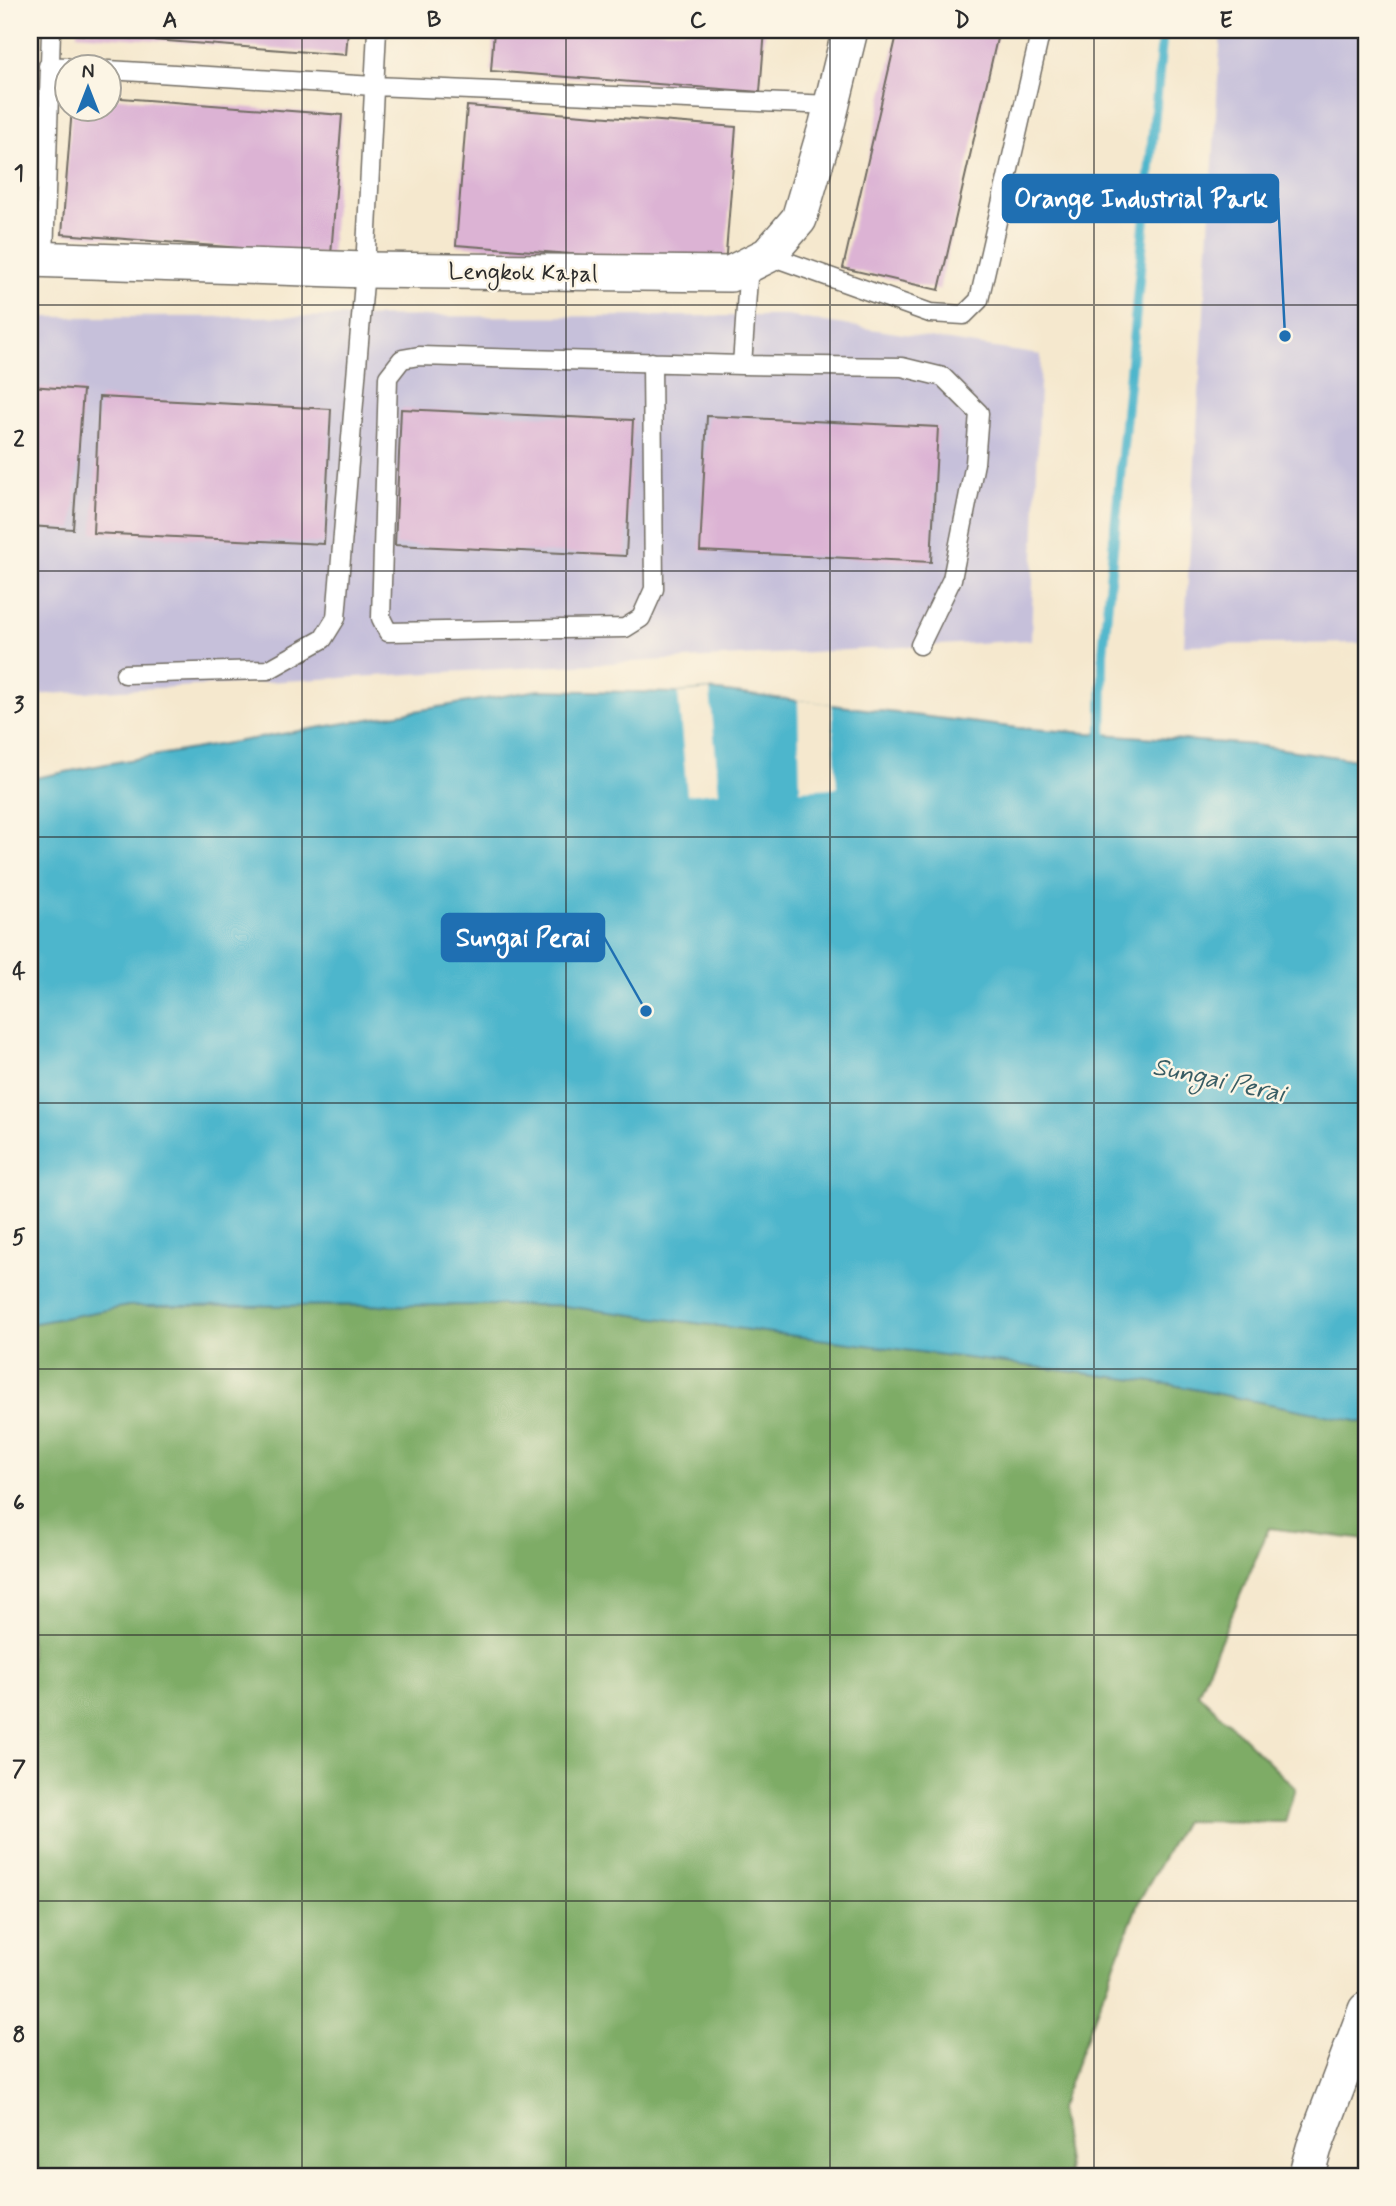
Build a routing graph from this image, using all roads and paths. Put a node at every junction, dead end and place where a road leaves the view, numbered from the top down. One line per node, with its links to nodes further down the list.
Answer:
1 (51, 30): 5 (lane)
2 (377, 30): 7 (lane)
3 (850, 30): 8 (street)
4 (1041, 30): 11 (lane)
5 (55, 52)
6 (122, 71): 7 (lane)
7 (374, 86): 8 (lane); 12 (lane)
8 (832, 105): 11 (street)
9 (52, 115): 10 (lane)
10 (37, 259): 12 (street, Lengkok Kapal)
11 (758, 260): 12 (street, Lengkok Kapal); 14 (lane)
12 (365, 270): 16 (lane)
13 (652, 362): 13 (lane); 14 (lane)
14 (742, 365): 15 (lane)
15 (920, 645)
16 (125, 674)
17 (1366, 2010): 18 (street)
18 (1306, 2176)

